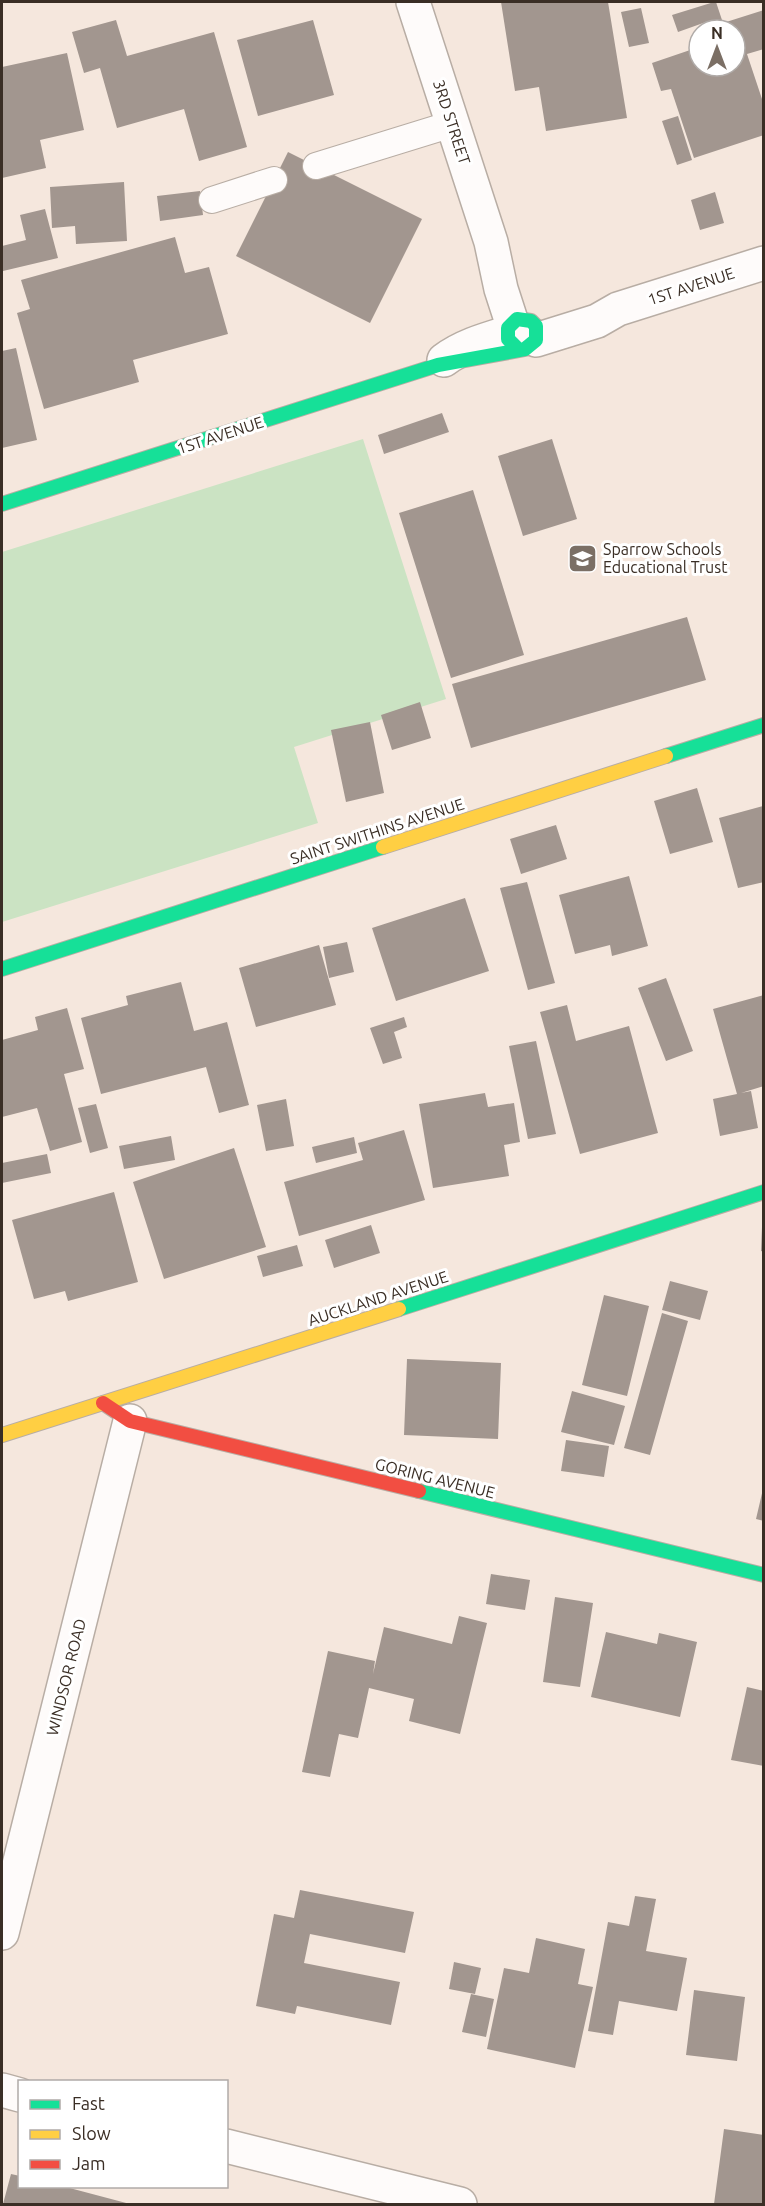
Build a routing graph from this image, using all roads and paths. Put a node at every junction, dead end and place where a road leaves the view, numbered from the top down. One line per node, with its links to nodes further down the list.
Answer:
1 (413, 2): 2 (street, 3RD STREET)
2 (452, 123): 3 (lane); 7 (street, 3RD STREET)
3 (316, 166)
4 (274, 180): 5 (lane)
5 (212, 200)
6 (764, 263): 7 (street, 1ST AVENUE)
7 (523, 332): 8 (street, 1ST AVENUE)
8 (438, 365): 9 (street, 1ST AVENUE)
9 (2, 504)
10 (764, 725): 11 (street, SAINT SWITHINS AVENUE)
11 (2, 969)
12 (764, 1192): 13 (street, AUCKLAND AVENUE)
13 (103, 1403): 14 (street, GORING AVENUE); 15 (street, AUCKLAND AVENUE)
14 (130, 1421): 16 (street, GORING AVENUE); 17 (street, WINDSOR ROAD)
15 (2, 1435)
16 (764, 1575)
17 (2, 1933)
18 (2, 2090): 19 (street)
19 (18, 2094)
20 (228, 2147): 21 (street)
21 (460, 2205)

